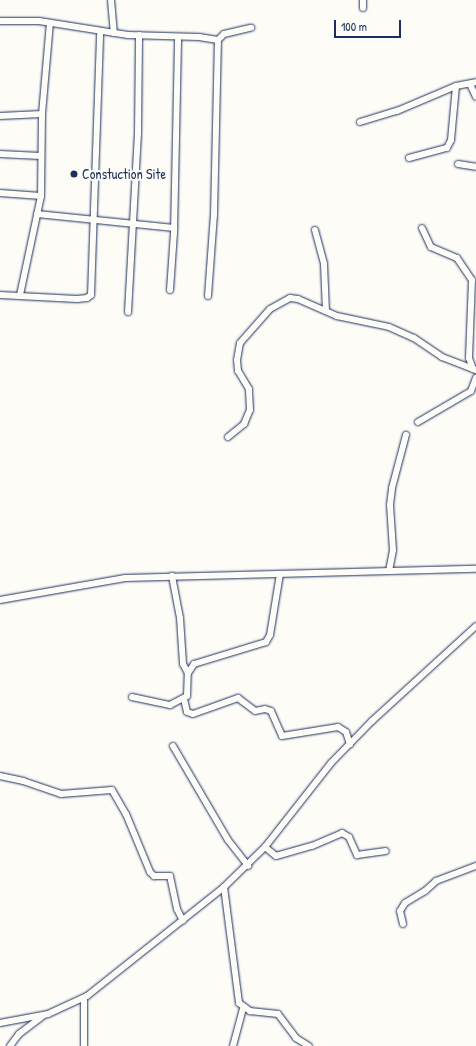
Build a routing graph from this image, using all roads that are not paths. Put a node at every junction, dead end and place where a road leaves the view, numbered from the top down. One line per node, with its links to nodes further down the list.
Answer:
1 (111, 0): 8 (street)
2 (363, 0): 3 (street)
3 (363, 8)
4 (0, 21): 5 (street)
5 (50, 23): 7 (street); 15 (street)
6 (251, 28): 11 (street)
7 (100, 31): 8 (street); 26 (street)
8 (114, 33): 9 (street)
9 (139, 35): 10 (street); 27 (street)
10 (178, 37): 11 (street); 28 (street)
11 (218, 40): 34 (street)
12 (473, 83): 13 (street); 14 (street)
13 (456, 86): 17 (street); 20 (street)
14 (476, 98)
15 (42, 114): 16 (street); 19 (street)
16 (0, 116)
17 (360, 122)
18 (0, 154): 19 (street)
19 (41, 156): 24 (street)
20 (409, 158)
21 (458, 164): 22 (street)
22 (476, 167)
23 (0, 193): 24 (street)
24 (41, 196): 25 (street)
25 (37, 214): 26 (street); 33 (street)
26 (94, 219): 27 (street); 33 (street)
27 (134, 224): 28 (street); 36 (street)
28 (174, 228): 31 (street)
29 (422, 228): 37 (street)
30 (315, 230): 35 (street)
31 (170, 290)
32 (0, 294): 33 (street)
33 (20, 295)
34 (208, 296)
35 (326, 311): 37 (street); 41 (street)
36 (128, 312)
37 (474, 370)
38 (476, 378): 39 (street)
39 (418, 422)
40 (406, 435): 43 (street)
41 (228, 437)
42 (476, 570): 43 (street)
43 (389, 571): 44 (street)
44 (280, 574): 45 (street); 48 (street)
45 (172, 576): 46 (street); 48 (street)
46 (0, 600)
47 (476, 626): 51 (street)
48 (188, 673): 50 (street)
49 (132, 697): 50 (street)
50 (184, 699): 51 (street)
51 (350, 744): 54 (street)
52 (174, 746): 56 (street)
53 (0, 776): 59 (street)
54 (265, 847): 55 (street); 56 (street)
55 (386, 851)
56 (248, 866): 58 (street)
57 (476, 866): 60 (street)
58 (224, 887): 59 (street); 62 (street)
59 (183, 921): 61 (street)
60 (403, 924)
61 (84, 998): 63 (street); 66 (street)
62 (243, 1008): 67 (street); 68 (street)
63 (45, 1015): 64 (street); 65 (street)
64 (0, 1023)
65 (10, 1046)
66 (84, 1046)
67 (233, 1046)
68 (309, 1046)

